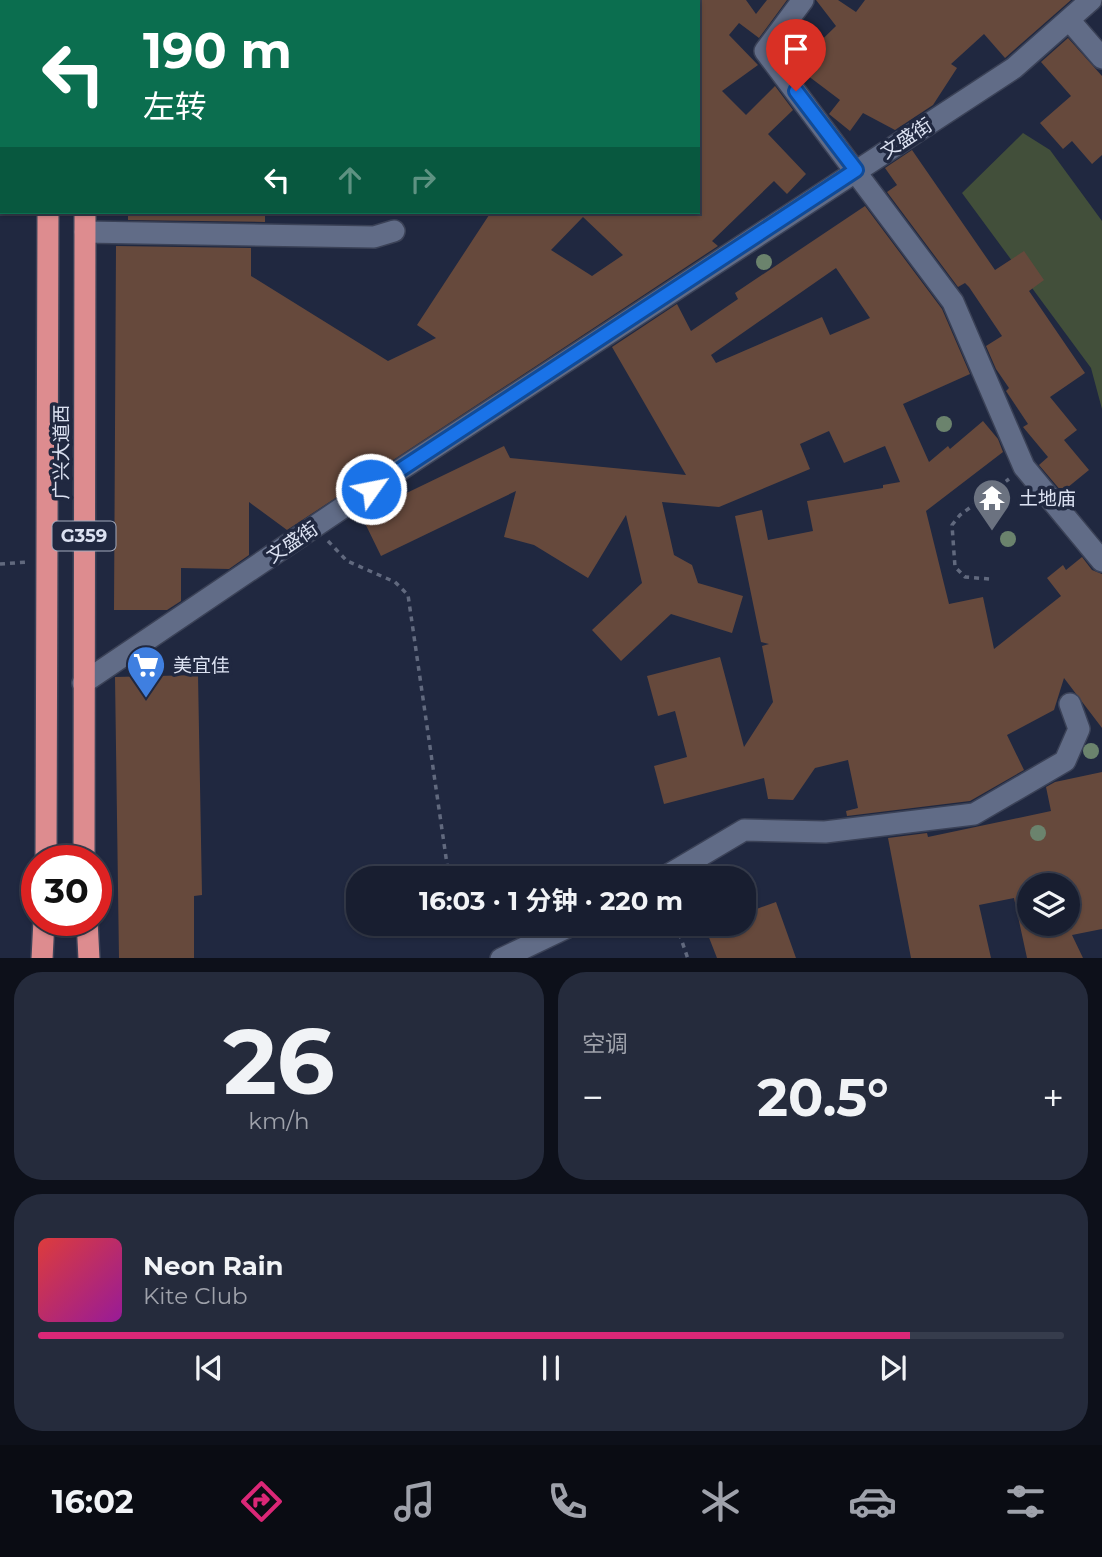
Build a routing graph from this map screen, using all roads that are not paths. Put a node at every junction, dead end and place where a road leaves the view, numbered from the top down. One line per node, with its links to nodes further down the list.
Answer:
1 (803, 0): 5 (street)
2 (1091, 0): 3 (street, 文盛街)
3 (1070, 21): 4 (street); 5 (street, 文盛街)
4 (1102, 58)
5 (856, 170): 9 (street); 10 (street, 文盛街)
6 (48, 214): 12 (highway, 广兴大道西 / G359)
7 (85, 222): 8 (street); 10 (highway, 广兴大道西 / G359)
8 (394, 231)
9 (1102, 561)
10 (83, 684): 13 (highway, 广兴大道西 / G359)
11 (1070, 704): 14 (street)
12 (46, 845)
13 (84, 845)
14 (684, 866)
15 (43, 936): 18 (highway)
16 (88, 936): 19 (highway)
17 (548, 936): 20 (street)
18 (42, 958)
19 (89, 958)
20 (501, 958)

